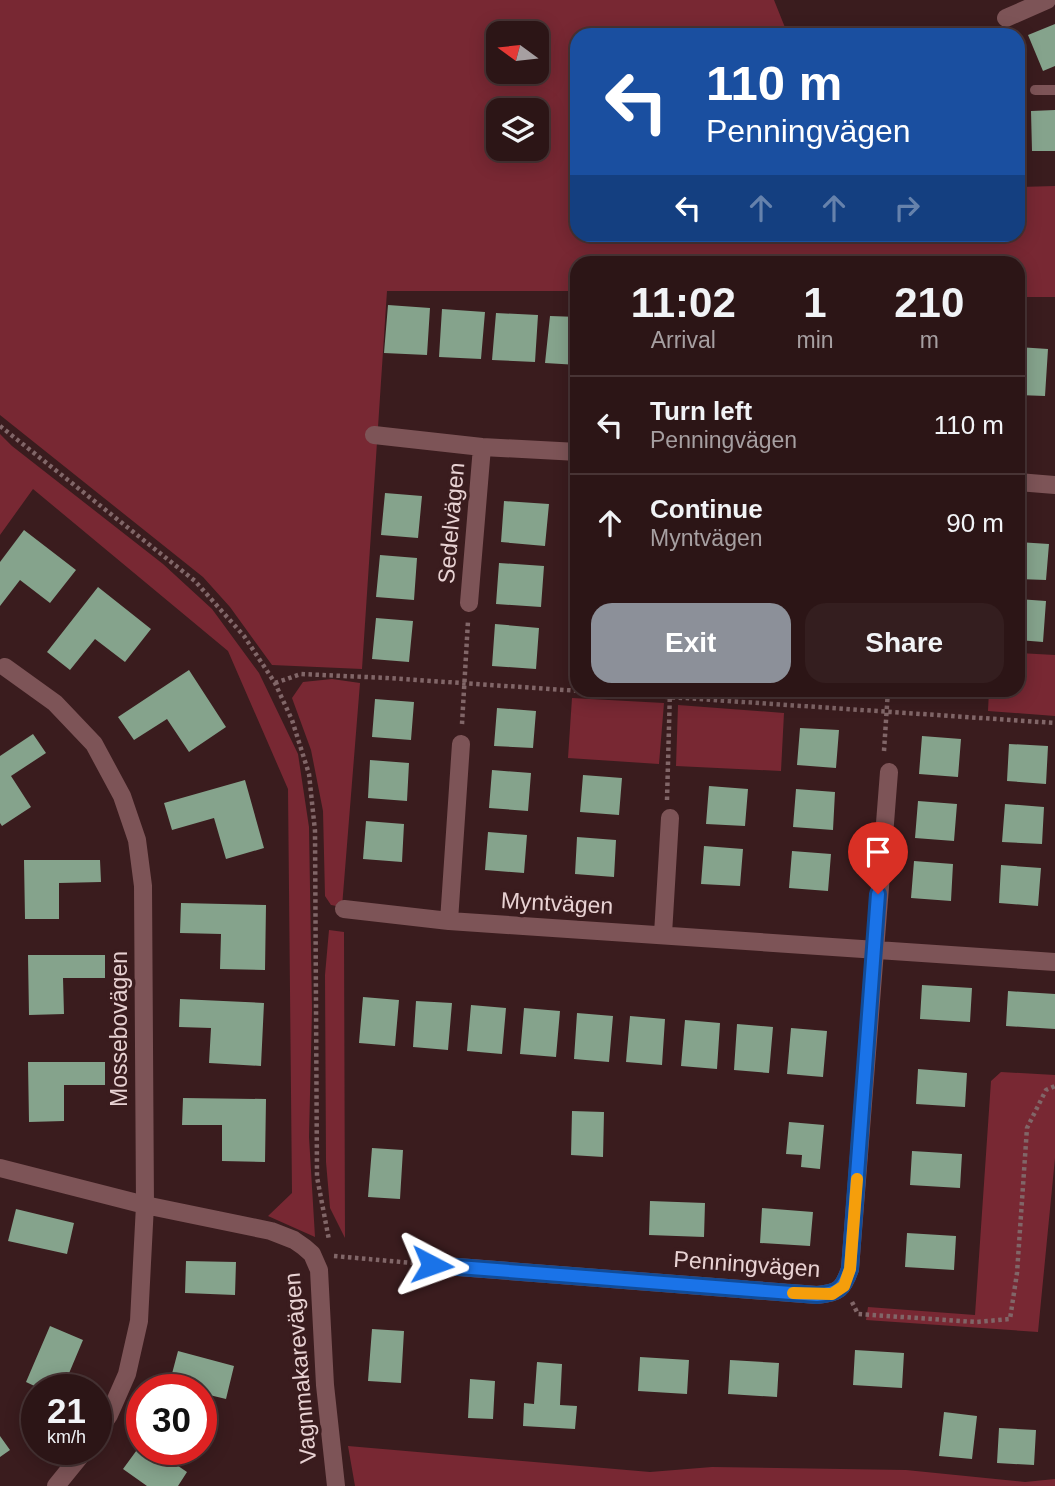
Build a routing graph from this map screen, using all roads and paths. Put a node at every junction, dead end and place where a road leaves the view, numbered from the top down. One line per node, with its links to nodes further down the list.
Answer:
1 (1046, 0): 2 (street)
2 (1006, 18)
3 (1035, 90): 4 (lane)
4 (1055, 90)
5 (0, 426): 13 (path)
6 (374, 435): 7 (street, Sedelvägen)
7 (482, 447): 8 (street, Sedelvägen); 11 (street, Sedelvägen)
8 (570, 452)
9 (1025, 483): 10 (street)
10 (1055, 485)
11 (469, 603): 14 (path)
12 (5, 667): 31 (street, Mossebovägen)
13 (275, 683): 14 (path); 32 (path)
14 (464, 683): 15 (path); 21 (path)
15 (570, 690)
16 (669, 697): 23 (path)
17 (684, 697): 19 (path)
18 (888, 697): 19 (path)
19 (887, 711): 20 (path); 22 (path)
20 (1055, 723)
21 (461, 744): 25 (street)
22 (888, 778): 27 (street)
23 (670, 818): 26 (street)
24 (344, 909): 25 (street, Myntvägen)
25 (449, 921): 26 (street, Myntvägen)
26 (663, 934): 27 (street, Myntvägen)
27 (874, 949): 28 (street, Myntvägen); 34 (street, Penningvägen)
28 (1055, 962)
29 (1055, 1086): 34 (path)
30 (0, 1168): 31 (street, Vagnmakarevägen)
31 (145, 1205): 32 (street, Vagnmakarevägen); 35 (street, Mossebovägen)
32 (312, 1254): 38 (street, Vagnmakarevägen)
33 (432, 1265): 34 (street, Penningvägen)
34 (844, 1286)
35 (112, 1408)
36 (73, 1465): 37 (street)
37 (56, 1486)
38 (336, 1486)

